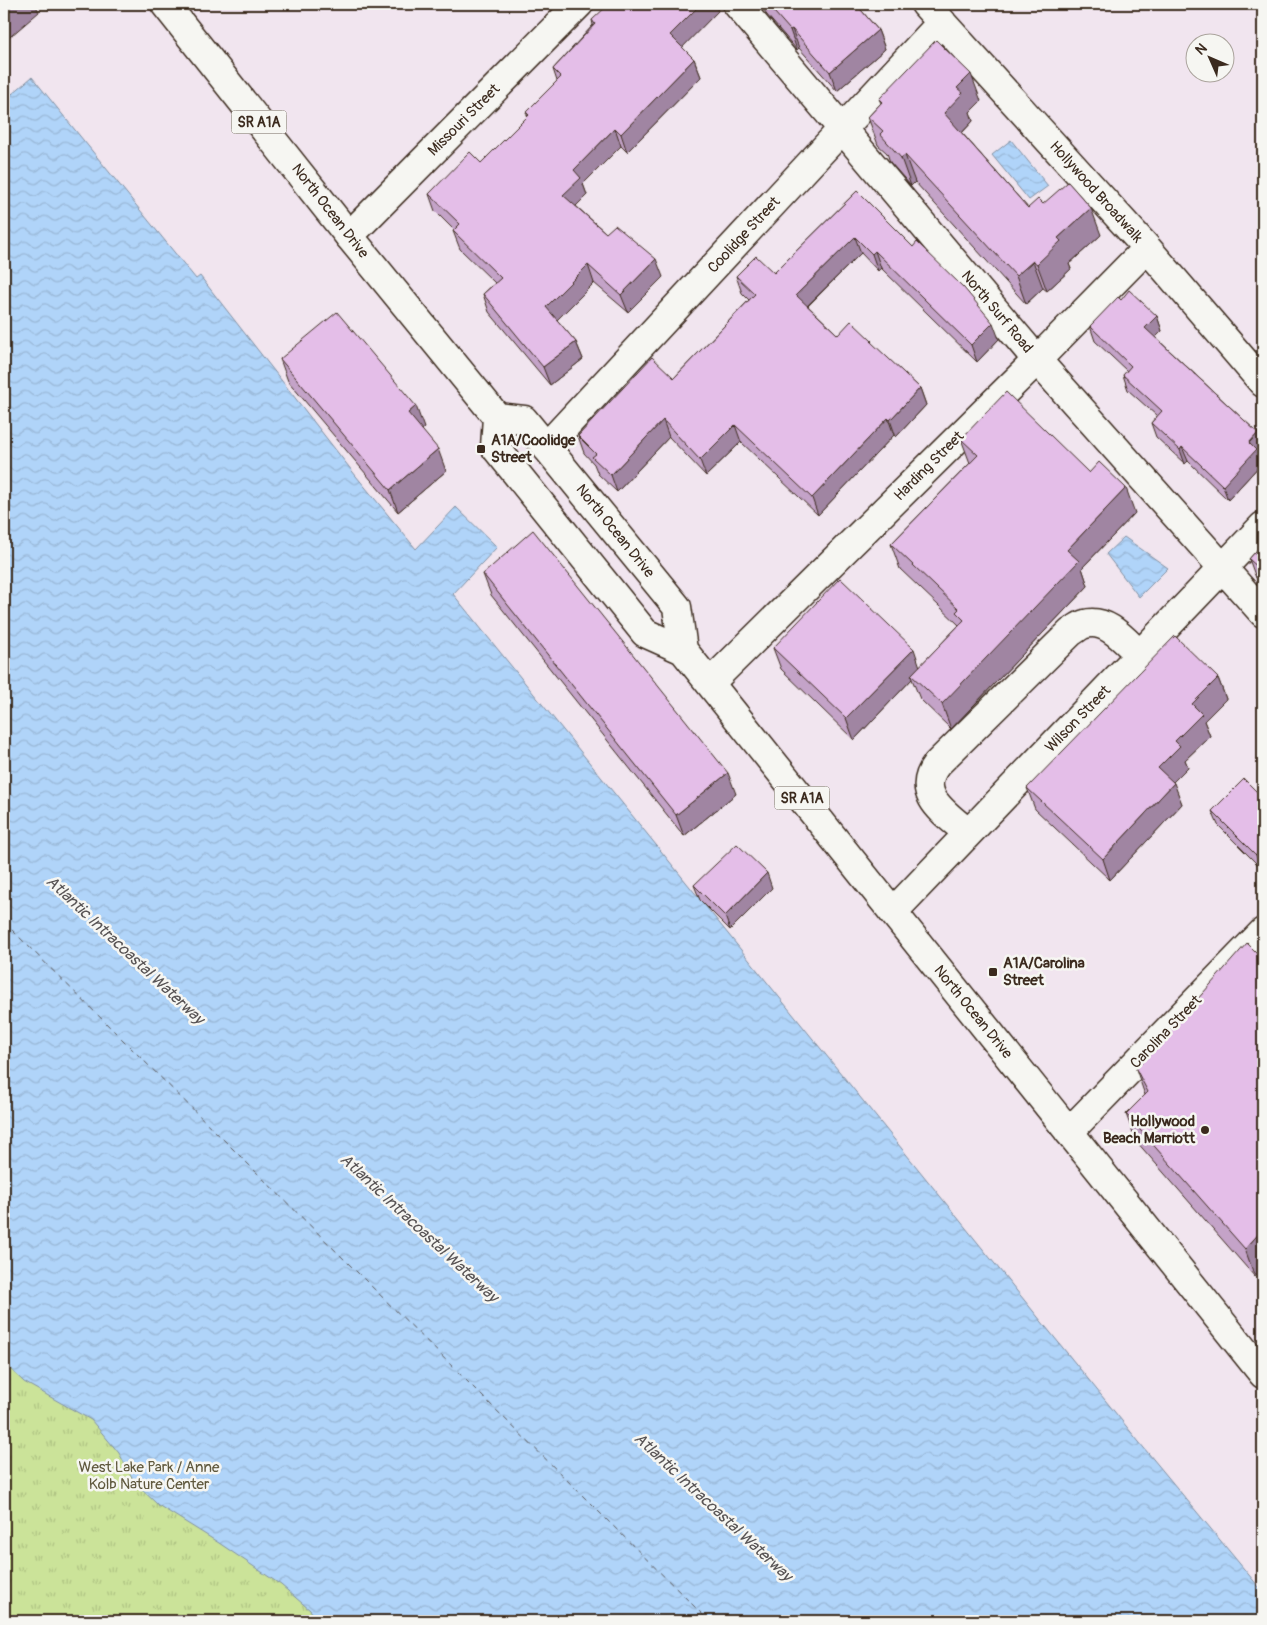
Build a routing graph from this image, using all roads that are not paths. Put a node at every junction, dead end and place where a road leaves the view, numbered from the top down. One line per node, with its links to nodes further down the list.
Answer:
1 (578, 4): 6 (street, Missouri Street)
2 (737, 4): 5 (street, North Surf Road)
3 (169, 5): 6 (street, North Ocean Drive / SR A1A)
4 (934, 13): 5 (street, Coolidge Street); 7 (street, Hollywood Broadwalk)
5 (843, 129): 8 (street, North Surf Road); 11 (street, Coolidge Street)
6 (349, 236): 10 (street, North Ocean Drive / SR A1A)
7 (1147, 248): 8 (street, Harding Street); 9 (street, Hollywood Broadwalk)
8 (1037, 360): 13 (street, North Surf Road); 17 (street, Harding Street)
9 (1263, 384)
10 (497, 417): 11 (street, North Ocean Drive / SR A1A); 15 (street, North Ocean Drive / SR A1A)
11 (546, 447): 15 (street, North Ocean Drive / SR A1A)
12 (1263, 526): 13 (street, Wilson Street)
13 (1222, 567): 14 (street, North Surf Road); 16 (street, Wilson Street)
14 (1263, 613)
15 (684, 650): 17 (street, North Ocean Drive / SR A1A)
16 (1139, 654): 18 (street, Wilson Street); 18 (street)
17 (710, 683): 19 (street, North Ocean Drive / SR A1A)
18 (968, 833): 19 (street, Wilson Street)
19 (893, 912): 21 (street, North Ocean Drive / SR A1A)
20 (1263, 932): 21 (street, Carolina Street)
21 (1069, 1132): 22 (street, North Ocean Drive / SR A1A)
22 (1260, 1364)

